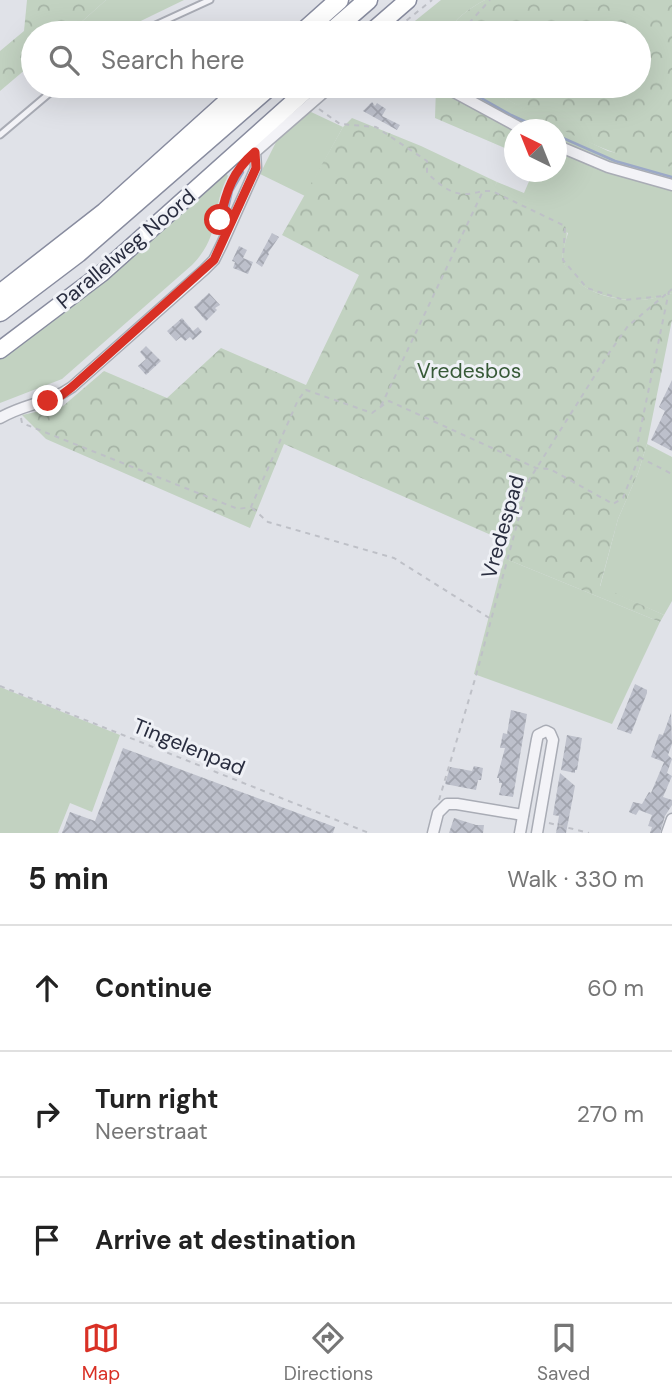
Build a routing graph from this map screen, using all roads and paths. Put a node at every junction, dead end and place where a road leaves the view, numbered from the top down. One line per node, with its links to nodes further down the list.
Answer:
1 (209, 0): 8 (lane)
2 (339, 0): 9 (highway)
3 (368, 0): 10 (highway)
4 (397, 0): 11 (highway)
5 (408, 0): 12 (highway)
6 (432, 0): 13 (path)
7 (490, 0): 14 (path)
8 (164, 21)
9 (315, 21)
10 (344, 21)
11 (373, 21)
12 (384, 21)
13 (406, 21)
14 (471, 21)
15 (44, 98): 24 (lane)
16 (232, 98): 31 (highway)
17 (256, 98): 33 (highway)
18 (286, 98): 34 (highway, Parallelweg Noord)
19 (298, 98): 35 (highway, Parallelweg Noord)
20 (316, 98): 22 (street)
21 (465, 98): 23 (street)
22 (310, 103): 26 (street); 28 (path)
23 (504, 119)
24 (0, 135)
25 (567, 149): 27 (street)
26 (255, 152): 29 (path); 37 (street)
27 (672, 185)
28 (483, 191): 32 (path); 36 (path)
29 (216, 235)
30 (671, 290): 32 (path, Vredespad); 39 (path)
31 (0, 295)
32 (664, 296): 40 (path, Vredespad)
33 (0, 312)
34 (0, 340)
35 (0, 350)
36 (380, 407): 40 (path); 42 (path)
37 (0, 418)
38 (21, 418): 42 (path)
39 (640, 457): 40 (path); 41 (path)
40 (536, 468): 43 (path, Vredespad)
41 (672, 474)
42 (251, 508): 43 (path)
43 (492, 619): 45 (path, Vredespad)
44 (0, 686): 49 (path, Tingelenpad)
45 (438, 813): 46 (street); 50 (street)
46 (523, 816): 48 (street); 51 (street)
47 (672, 819): 54 (street)
48 (539, 821): 52 (street); 53 (path)
49 (369, 833)
50 (433, 833)
51 (520, 833)
52 (537, 833)
53 (589, 833)
54 (667, 833)

